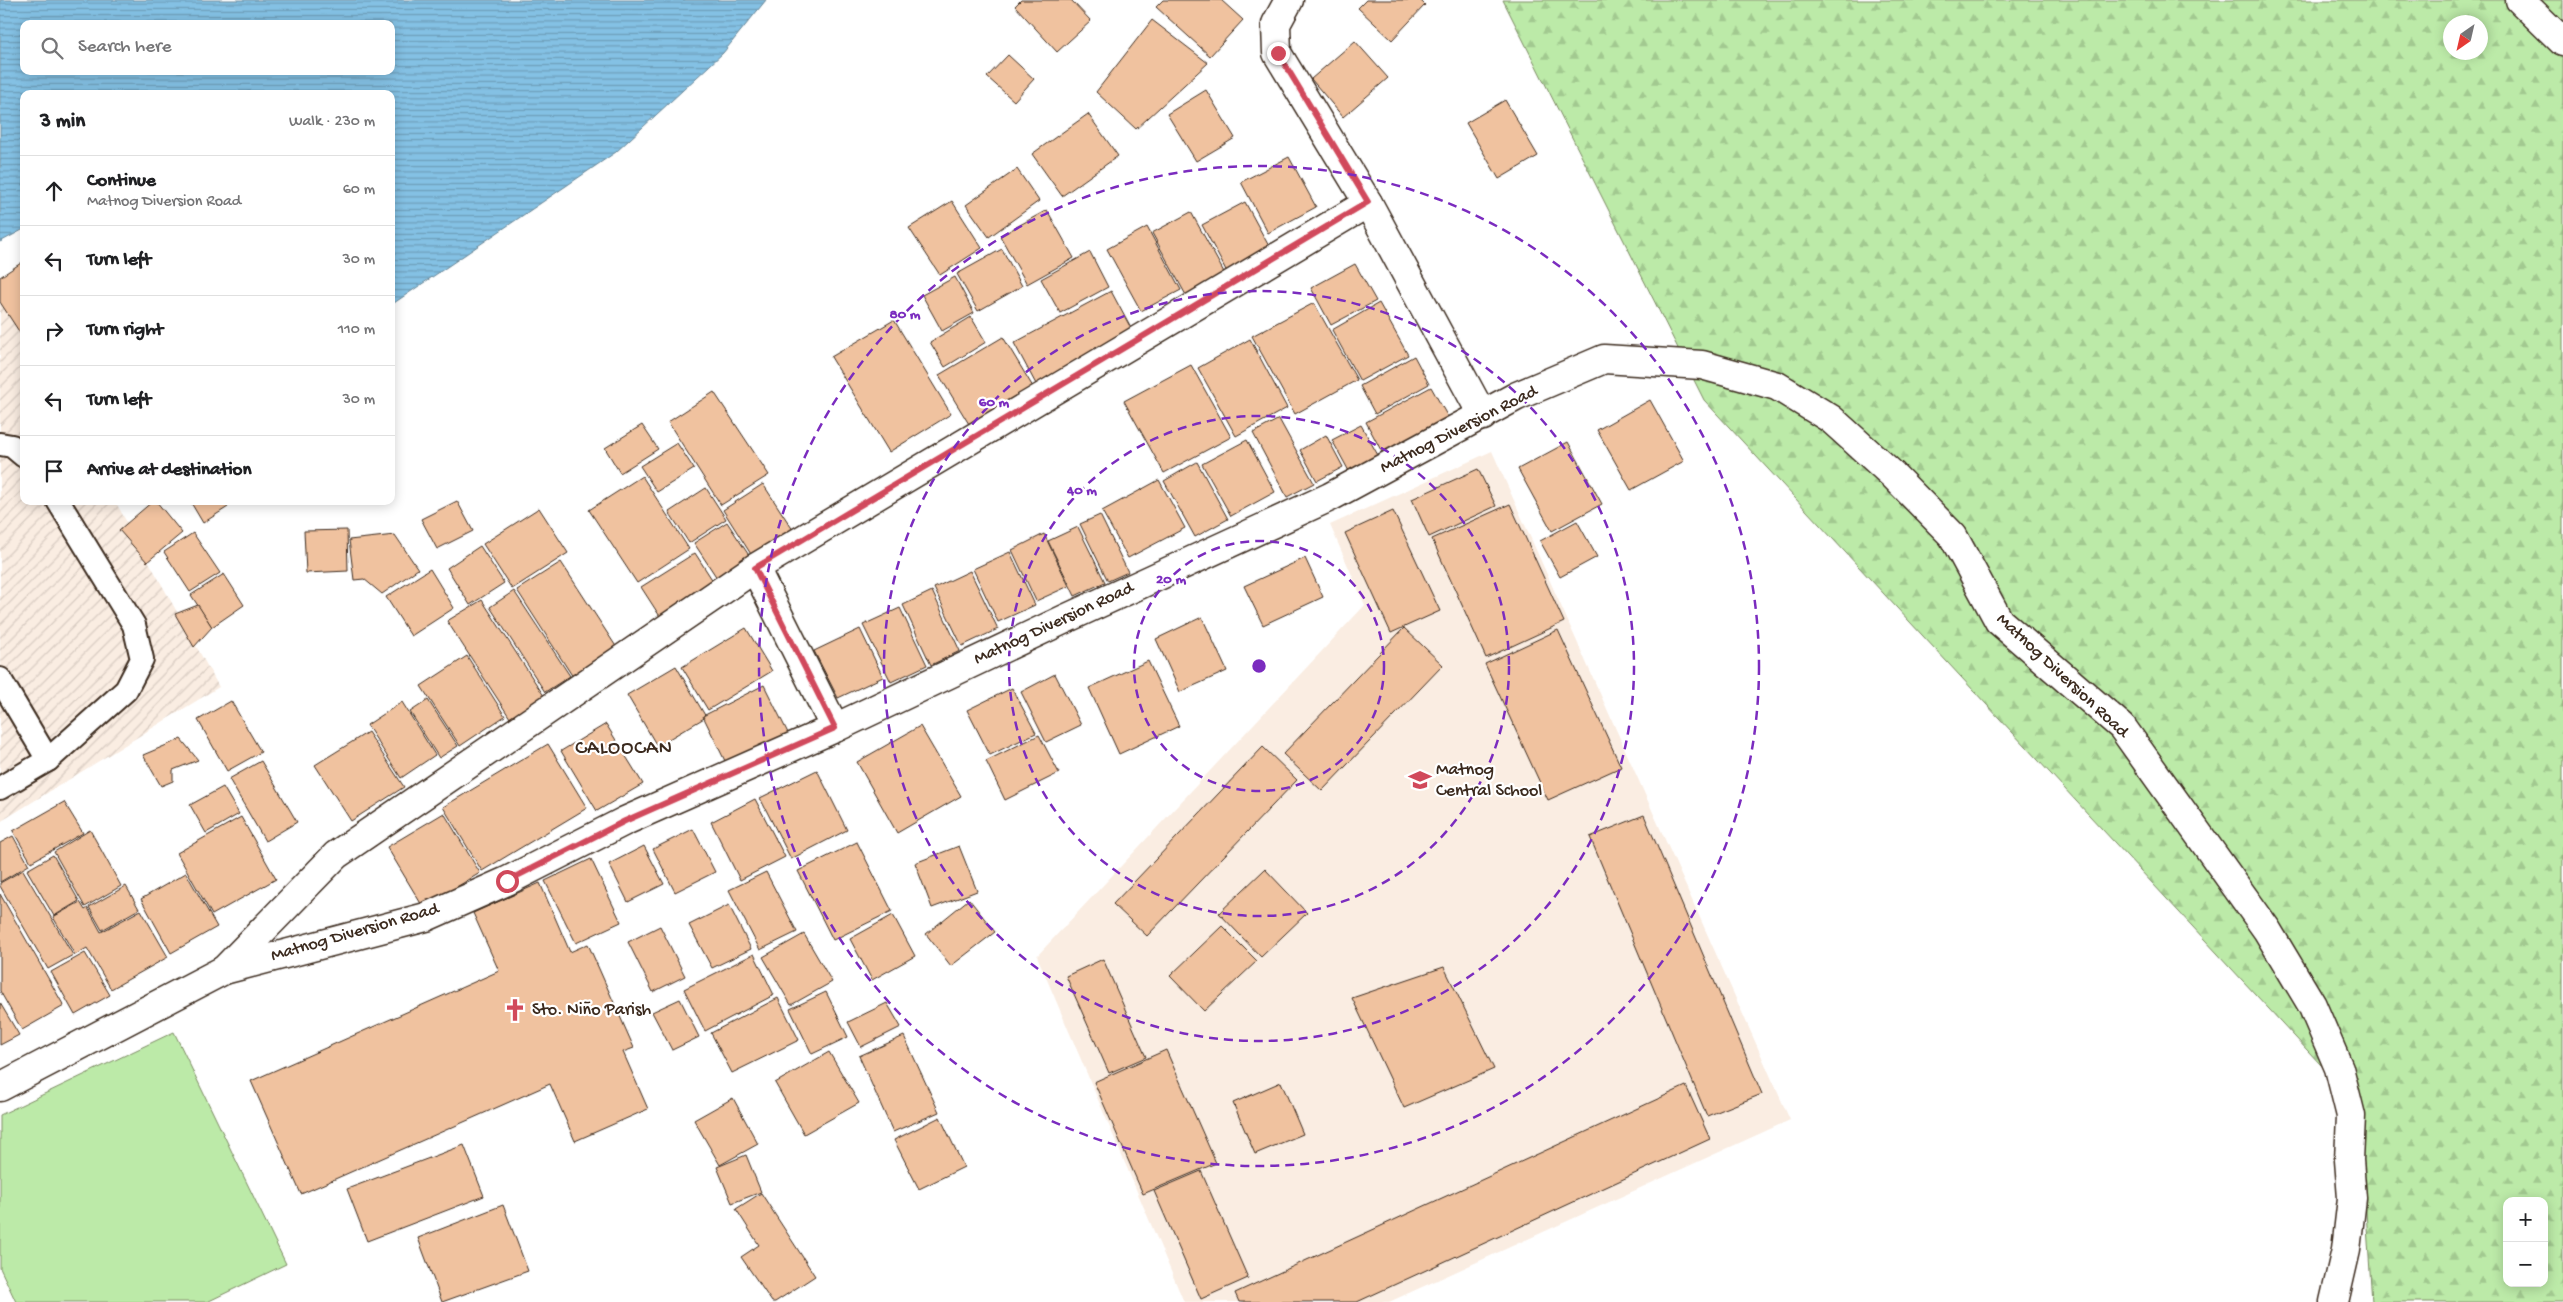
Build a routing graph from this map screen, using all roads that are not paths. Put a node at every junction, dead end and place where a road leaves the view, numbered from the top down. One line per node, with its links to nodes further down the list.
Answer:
1 (1288, 0): 4 (street)
2 (2520, 0): 3 (street)
3 (2563, 42)
4 (1368, 202): 5 (street); 9 (street)
5 (1483, 416): 11 (street, Matnog Diversion Road); 16 (street, Matnog Diversion Road)
6 (0, 444): 7 (lane)
7 (20, 453)
8 (60, 505): 12 (lane)
9 (755, 568): 11 (street); 14 (street)
10 (0, 678): 12 (lane)
11 (835, 728): 14 (street, Matnog Diversion Road)
12 (48, 760): 13 (lane)
13 (0, 788)
14 (224, 970): 15 (street)
15 (0, 1087)
16 (2334, 1302)

